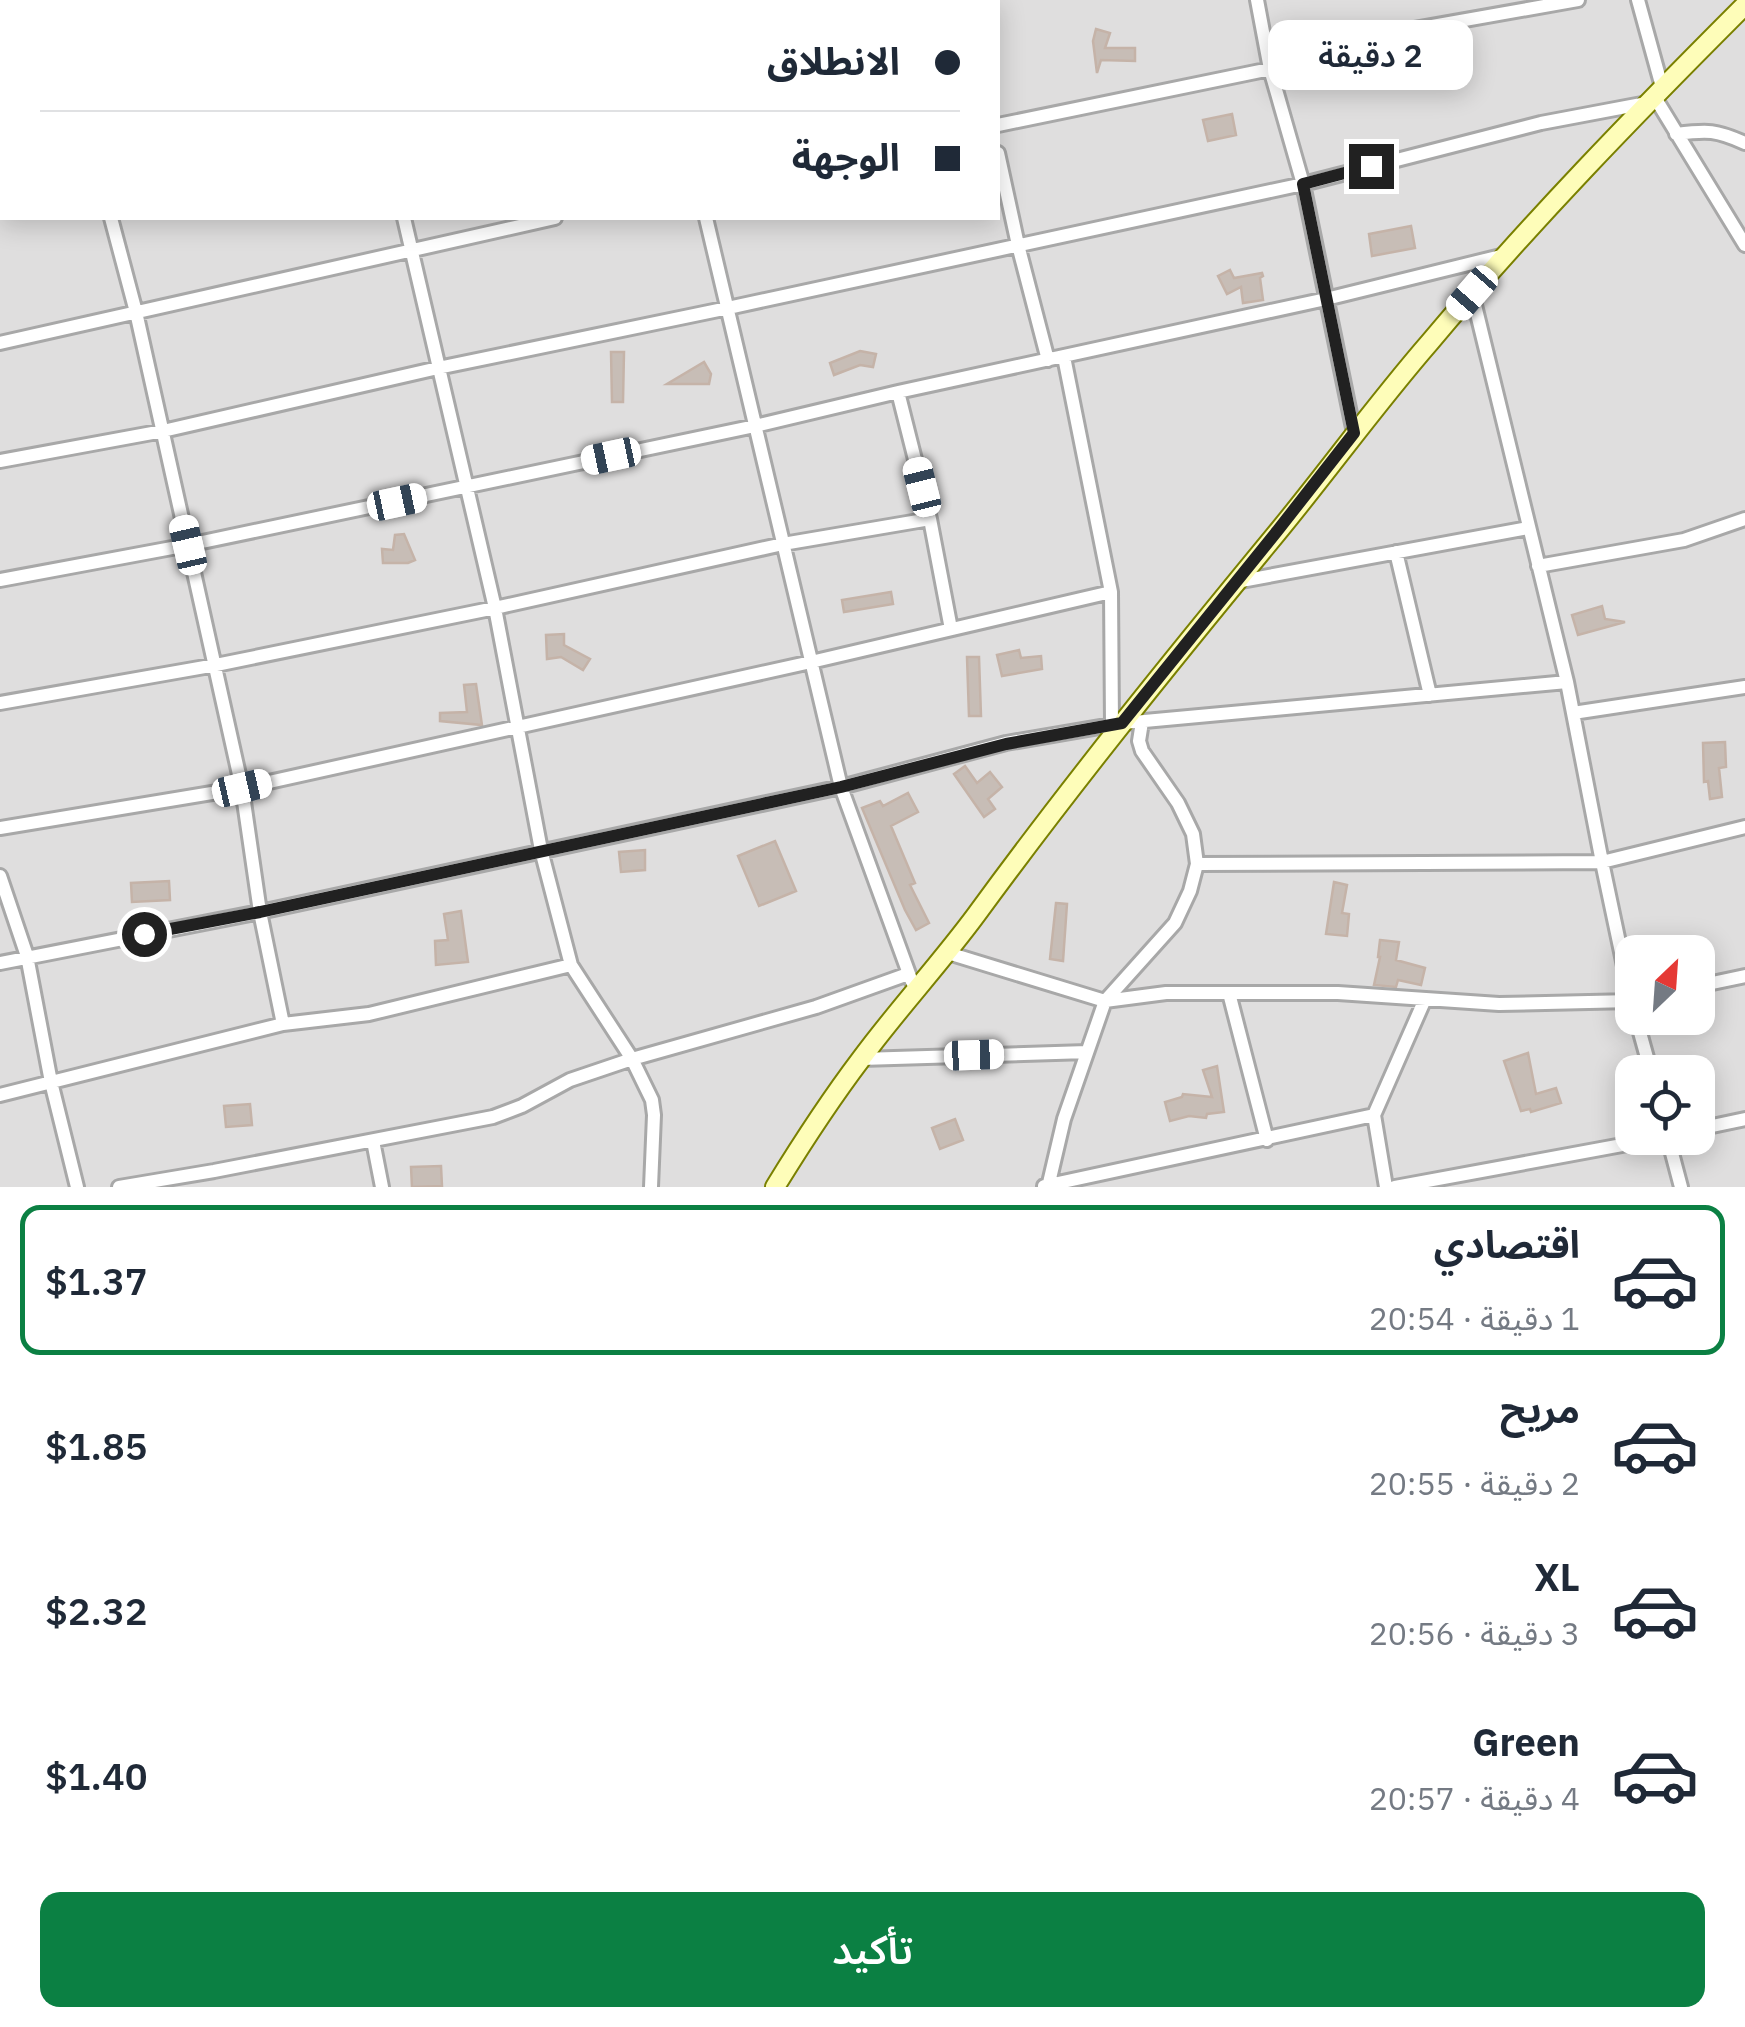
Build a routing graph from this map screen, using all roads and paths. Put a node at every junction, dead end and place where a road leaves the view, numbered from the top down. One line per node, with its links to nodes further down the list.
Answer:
1 (1256, 0): 5 (street)
2 (1578, 0): 5 (street)
3 (1638, 0): 6 (street)
4 (1745, 5): 6 (main road)
5 (1269, 62): 7 (street); 11 (street)
6 (1654, 96): 8 (street); 11 (street); 19 (main road)
7 (1000, 125)
8 (1676, 134): 9 (street); 17 (street)
9 (1745, 143)
10 (1000, 162): 16 (street)
11 (1303, 184): 16 (street); 21 (street)
12 (112, 220): 23 (street)
13 (404, 220): 18 (street)
14 (546, 220): 18 (street)
15 (706, 220): 22 (street)
16 (1018, 245): 22 (street); 26 (street)
17 (1745, 246)
18 (411, 250): 23 (street); 27 (street)
19 (1505, 255): 20 (main road); 21 (street)
20 (1472, 293): 31 (main road); 36 (street)
21 (1326, 299): 25 (street); 31 (street)
22 (728, 308): 27 (street); 29 (street)
23 (136, 312): 24 (street); 30 (street)
24 (0, 343)
25 (1064, 357): 26 (street); 43 (street)
26 (1048, 360): 28 (street)
27 (438, 368): 30 (street); 33 (street)
28 (898, 392): 29 (street); 34 (street)
29 (755, 426): 33 (street); 37 (street)
30 (163, 431): 32 (street); 38 (street)
31 (1354, 433): 42 (main road)
32 (0, 461)
33 (466, 487): 38 (street); 44 (street)
34 (930, 519): 37 (street); 45 (street)
35 (1745, 519): 40 (street)
36 (1528, 528): 39 (street); 40 (street)
37 (782, 544): 44 (street); 46 (street)
38 (188, 545): 41 (street); 47 (street)
39 (1396, 552): 42 (street); 50 (street)
40 (1538, 566): 48 (street)
41 (0, 580)
42 (1236, 582): 53 (main road)
43 (1111, 592): 45 (street); 53 (street)
44 (496, 608): 47 (street); 54 (street)
45 (951, 629): 46 (street)
46 (811, 662): 54 (street); 55 (street)
47 (216, 665): 51 (street); 56 (street)
48 (1568, 682): 50 (street); 52 (street)
49 (1745, 687): 52 (street)
50 (1430, 695): 53 (street)
51 (0, 704)
52 (1574, 714): 60 (street)
53 (1126, 723): 55 (street); 61 (street); 65 (main road)
54 (518, 726): 56 (street); 59 (street)
55 (841, 787): 59 (street); 70 (street)
56 (242, 788): 58 (street); 63 (street)
57 (1745, 827): 60 (street)
58 (0, 828)
59 (541, 850): 63 (street); 68 (street)
60 (1602, 862): 61 (street); 64 (street)
61 (1197, 864): 74 (street)
62 (0, 876): 66 (street)
63 (260, 912): 66 (street); 76 (street)
64 (1618, 935)
65 (948, 954): 70 (main road); 74 (street)
66 (27, 956): 67 (street); 80 (street)
67 (0, 963)
68 (571, 965): 76 (street); 78 (street)
69 (1745, 976): 71 (street)
70 (912, 982): 78 (street); 79 (main road)
71 (1715, 982)
72 (1229, 993): 73 (street); 74 (street); 85 (street)
73 (1425, 999): 75 (street); 82 (street)
74 (1106, 1000): 77 (street)
75 (1615, 1002)
76 (283, 1024): 80 (street)
77 (1087, 1052): 79 (street); 94 (street)
78 (632, 1059): 86 (street); 92 (street)
79 (861, 1059): 93 (main road)
80 (51, 1082): 81 (street); 89 (street)
81 (0, 1095)
82 (1374, 1115): 85 (street); 95 (street)
83 (1745, 1118): 84 (street)
84 (1715, 1125)
85 (1267, 1140): 94 (street)
86 (373, 1141): 90 (street); 91 (street)
87 (1615, 1146): 96 (street)
88 (1673, 1155): 97 (street)
89 (77, 1187)
90 (119, 1187)
91 (382, 1187)
92 (650, 1187)
93 (775, 1187)
94 (1046, 1187)
95 (1386, 1187)
96 (1395, 1187)
97 (1681, 1187)

